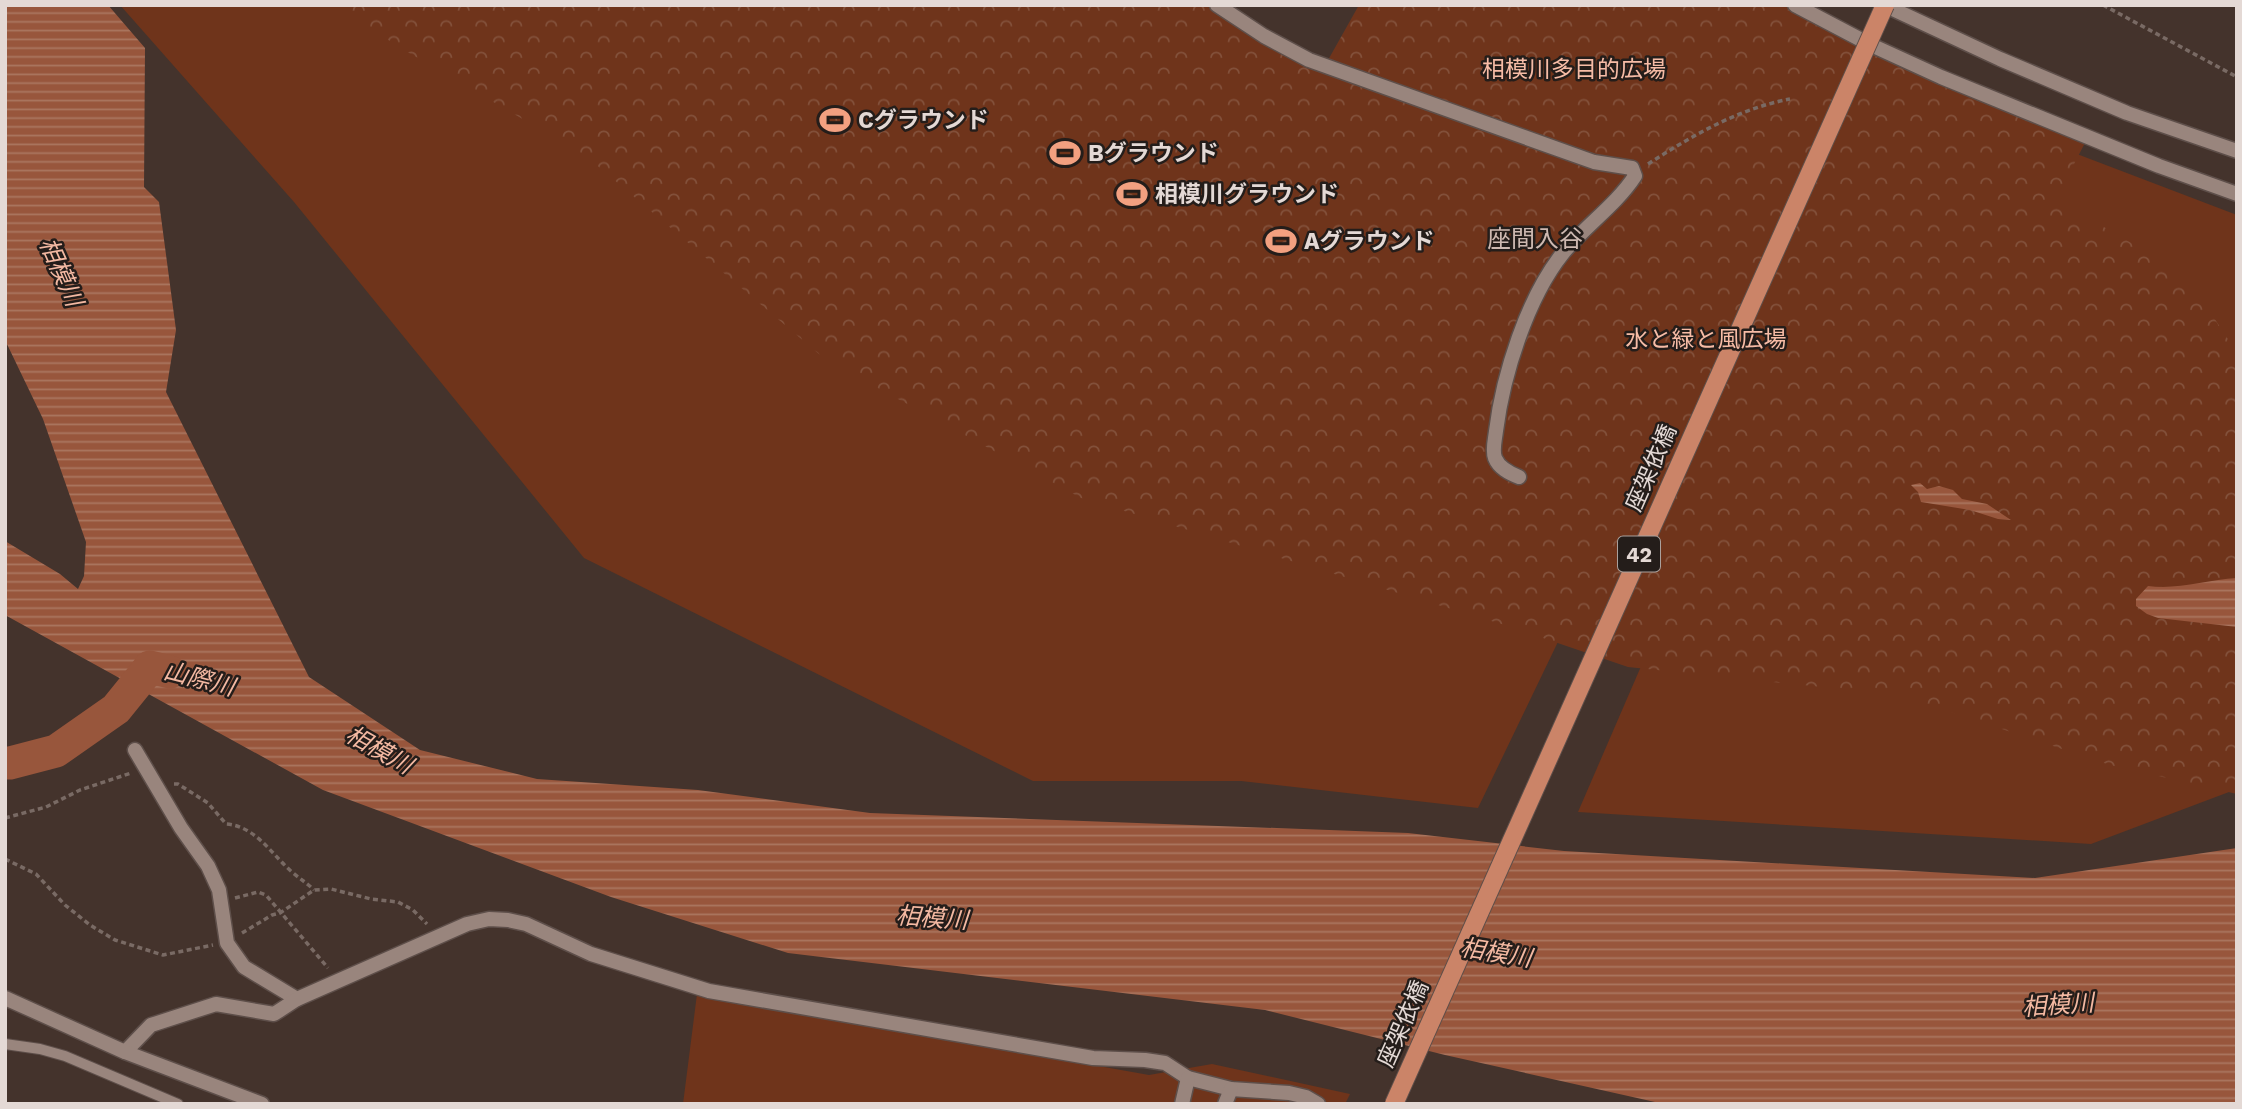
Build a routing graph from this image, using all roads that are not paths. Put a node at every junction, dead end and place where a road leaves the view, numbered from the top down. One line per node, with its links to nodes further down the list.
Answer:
1 (1217, 5): 7 (street)
2 (1795, 5): 6 (street)
3 (1885, 5): 4 (street); 20 (main road, 座架依橋 / 42, bridge)
4 (1916, 12): 5 (street)
5 (2237, 151)
6 (2237, 194)
7 (1519, 477)
8 (135, 750): 10 (street)
9 (5, 998): 12 (street)
10 (297, 999): 12 (street); 13 (street)
11 (5, 1044): 15 (lane)
12 (125, 1052): 16 (street)
13 (1188, 1078): 14 (street); 17 (street)
14 (1230, 1089): 18 (street); 19 (street)
15 (178, 1104)
16 (262, 1104)
17 (1182, 1104)
18 (1225, 1104)
19 (1318, 1104)
20 (1394, 1104)

